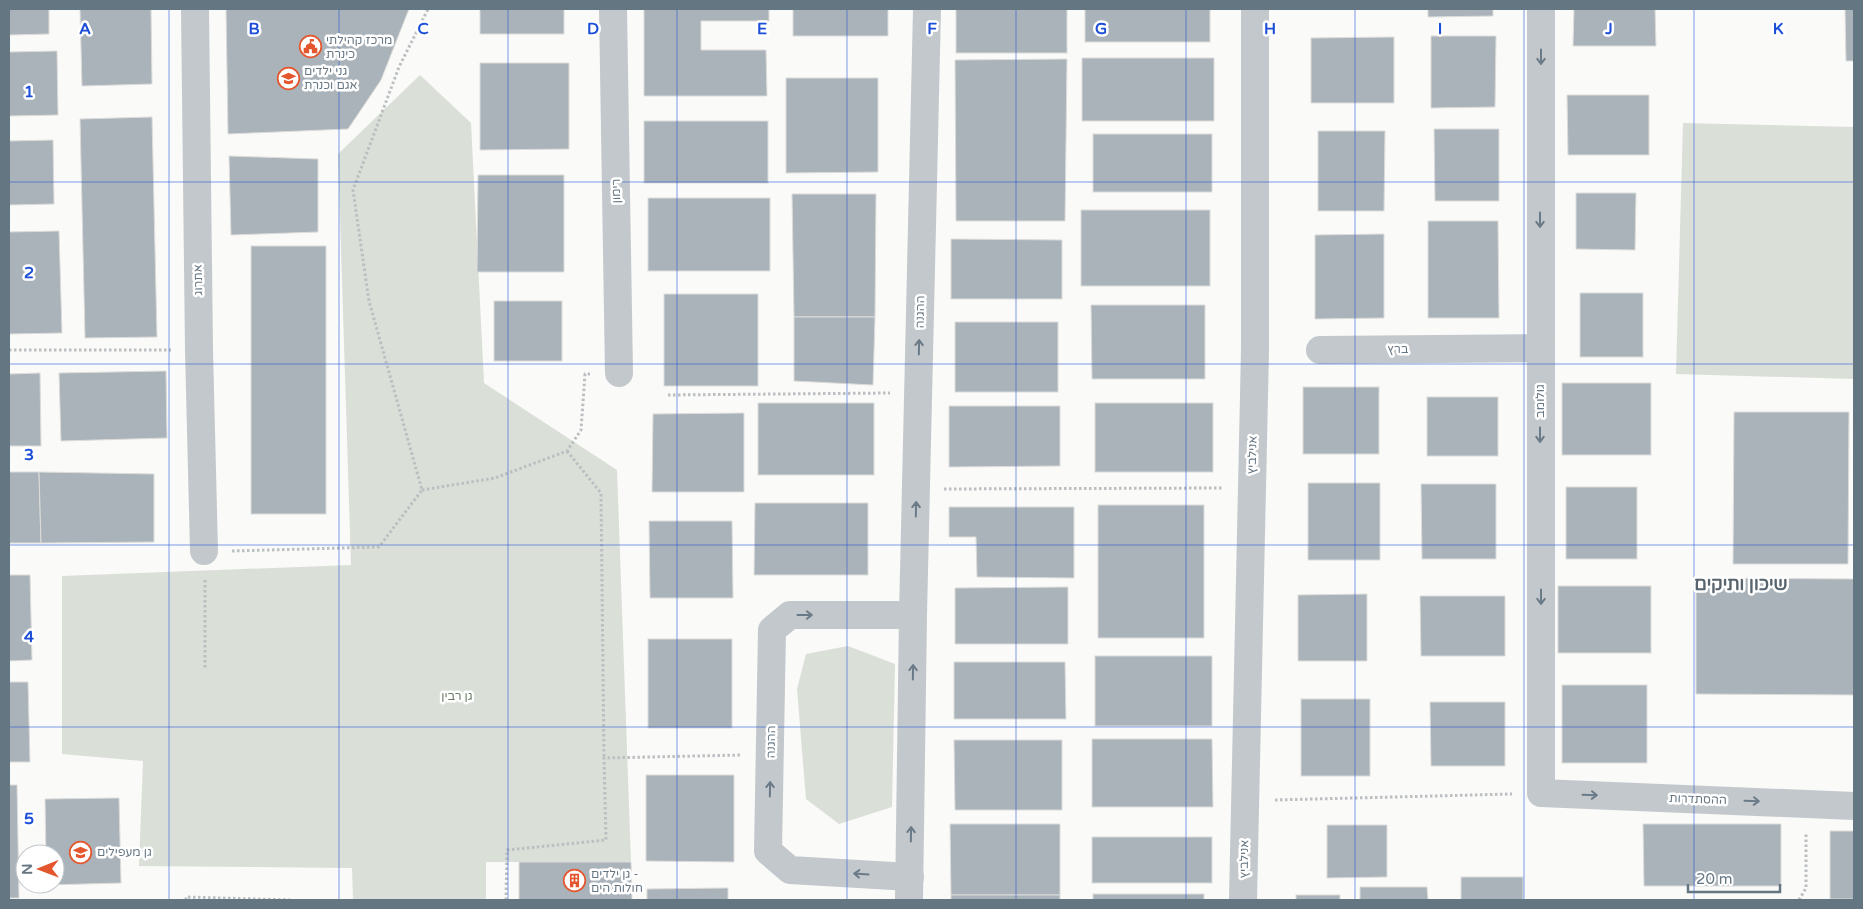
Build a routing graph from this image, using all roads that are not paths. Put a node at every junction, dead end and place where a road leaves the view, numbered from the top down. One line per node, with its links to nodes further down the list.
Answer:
1 (195, 9): 9 (street, אתרוג)
2 (613, 9): 8 (street, רימון)
3 (927, 9): 10 (street, ההגנה, one-way to 3)
4 (1255, 9): 14 (street, אנילביץ)
5 (1541, 9): 6 (street, גולומב, one-way to 6)
6 (1540, 348): 7 (street, ברץ); 11 (street, גולומב, one-way to 11)
7 (1320, 350)
8 (619, 373)
9 (204, 551)
10 (913, 615): 13 (street, ההגנה, one-way to 10); 13 (street, ההגנה, one-way to 10)
11 (1541, 792): 12 (street, ההסתדרות, one-way to 12)
12 (1854, 806)
13 (910, 889)
14 (1243, 900)

